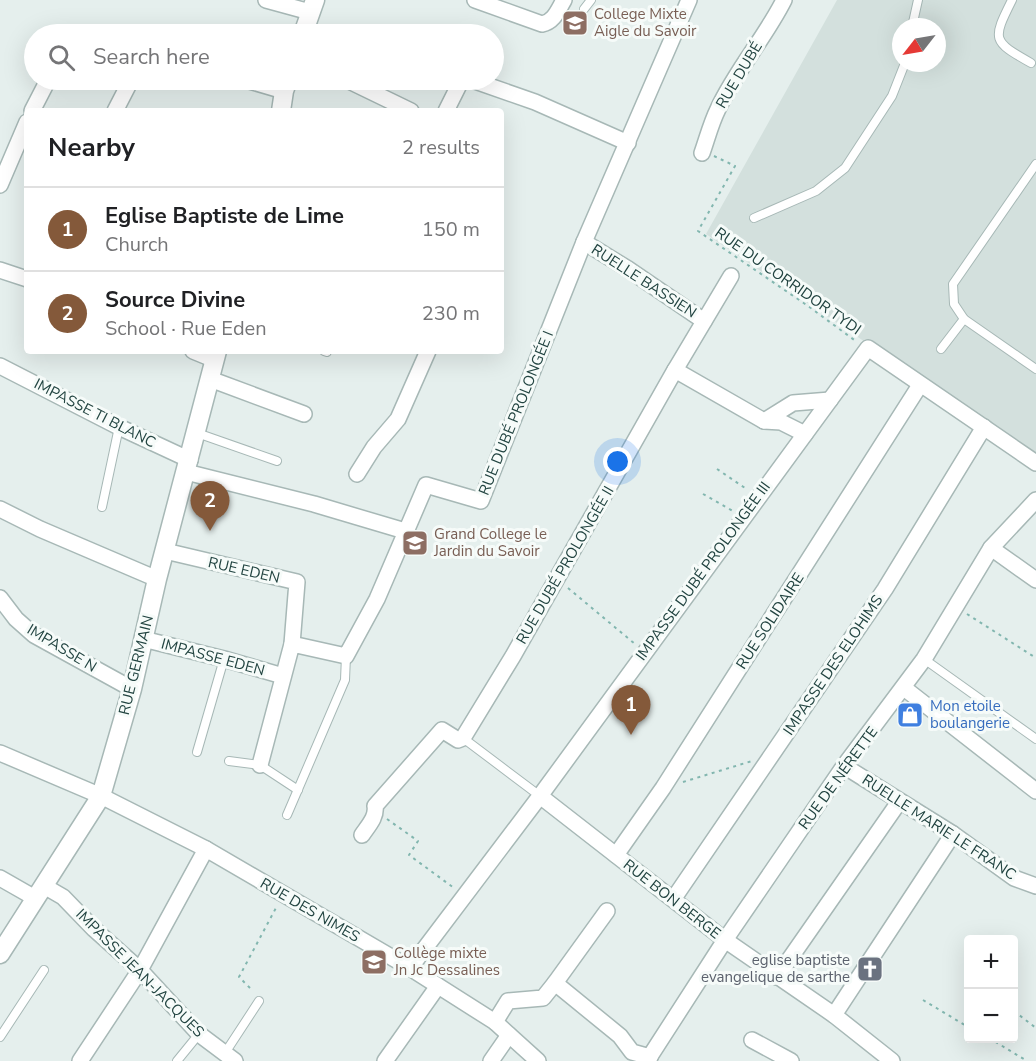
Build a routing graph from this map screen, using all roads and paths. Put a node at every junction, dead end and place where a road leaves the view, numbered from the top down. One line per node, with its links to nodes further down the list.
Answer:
1 (266, 0): 9 (street)
2 (475, 0): 3 (street)
3 (564, 0)
4 (591, 0): 10 (lane)
5 (689, 0): 27 (street, RUE DUBÉ PROLONGÉE I)
6 (784, 0): 28 (street, RUE DUBÉ)
7 (918, 0): 11 (lane)
8 (1012, 0): 13 (lane)
9 (312, 6): 12 (street)
10 (584, 9)
11 (914, 18)
12 (306, 24)
13 (1031, 63)
14 (901, 72): 31 (lane)
15 (41, 90): 21 (street)
16 (126, 90): 22 (street)
17 (285, 90): 23 (street)
18 (367, 90): 24 (street)
19 (456, 90): 25 (street)
20 (500, 90): 27 (street)
21 (33, 108)
22 (117, 108)
23 (282, 108)
24 (403, 108)
25 (448, 108)
26 (24, 129): 30 (street)
27 (628, 143): 32 (street, RUE DUBÉ PROLONGÉE I)
28 (702, 153): 38 (path, RUE DU CORRIDOR TYDI)
29 (1036, 164): 36 (lane)
30 (0, 185)
31 (754, 218)
32 (584, 242): 37 (street, RUELLE BASSIEN); 65 (street, RUE DUBÉ PROLONGÉE I)
33 (0, 270): 35 (street)
34 (731, 276): 37 (street, RUE DUBÉ PROLONGÉE II)
35 (24, 278)
36 (964, 319): 39 (lane); 43 (lane)
37 (704, 321): 44 (street, RUE DUBÉ PROLONGÉE II)
38 (867, 349): 46 (street); 47 (street, IMPASSE DUBÉ PROLONGÉE III)
39 (941, 349)
40 (427, 354): 58 (street)
41 (216, 356): 45 (street, RUE GERMAIN)
42 (0, 366): 50 (street, IMPASSE TI BLANC)
43 (1036, 369)
44 (675, 370): 49 (street); 69 (street, RUE DUBÉ PROLONGÉE II)
45 (210, 379): 48 (street); 52 (street, RUE GERMAIN)
46 (920, 385): 51 (street); 91 (street, RUE SOLIDAIRE)
47 (830, 400): 49 (street); 53 (street, IMPASSE DUBÉ PROLONGÉE III)
48 (304, 414)
49 (764, 422): 53 (street)
50 (119, 427): 56 (street, IMPASSE TI BLANC); 62 (lane)
51 (984, 427): 55 (street); 87 (street, IMPASSE DES ELOHIMS)
52 (197, 433): 54 (lane); 56 (street, RUE GERMAIN)
53 (805, 434): 60 (street, IMPASSE DUBÉ PROLONGÉE III)
54 (277, 461)
55 (1036, 463)
56 (188, 466): 65 (street, IMPASSE TI BLANC); 67 (street, RUE GERMAIN)
57 (717, 469): 60 (path)
58 (357, 474)
59 (703, 494): 64 (path)
60 (758, 497): 64 (street, IMPASSE DUBÉ PROLONGÉE III)
61 (1036, 500): 66 (street, RUE DE NÉRETTE)
62 (102, 507)
63 (0, 509): 68 (street)
64 (743, 517): 75 (street, IMPASSE DUBÉ PROLONGÉE III)
65 (405, 531): 76 (street, RUE DUBÉ PROLONGÉE I)
66 (991, 548): 70 (street); 72 (street, RUE DE NÉRETTE)
67 (165, 551): 68 (street, RUE GERMAIN); 74 (street, RUE EDEN)
68 (157, 579): 73 (street, RUE GERMAIN)
69 (556, 579): 75 (path); 83 (street, RUE DUBÉ PROLONGÉE II)
70 (1036, 580)
71 (0, 598): 82 (street, IMPASSE N)
72 (957, 607): 77 (path); 79 (street, RUE DE NÉRETTE)
73 (143, 639): 78 (street, IMPASSE EDEN); 82 (street, RUE GERMAIN)
74 (292, 644): 76 (street); 80 (street)
75 (644, 651): 94 (street, IMPASSE DUBÉ PROLONGÉE III)
76 (346, 656): 92 (lane)
77 (1036, 658)
78 (224, 659): 80 (street, IMPASSE EDEN); 85 (lane)
79 (924, 659): 81 (street, RUE DE NÉRETTE); 84 (lane)
80 (283, 676): 89 (street)
81 (904, 688): 90 (street, RUE DE NÉRETTE); 93 (street)
82 (132, 689): 95 (street, RUE GERMAIN)
83 (463, 738): 94 (lane); 97 (street)
84 (1036, 740)
85 (197, 752)
86 (0, 753): 95 (street, RUE DES NIMES)
87 (773, 754): 91 (path); 108 (street, IMPASSE DES ELOHIMS)
88 (229, 761): 89 (lane)
89 (260, 765): 92 (lane)
90 (844, 766): 96 (street, RUELLE MARIE LE FRANC); 110 (street, RUE DE NÉRETTE)
91 (663, 788): 102 (street, RUE SOLIDAIRE)
92 (298, 790): 98 (lane)
93 (1036, 791)
94 (540, 795): 102 (street, RUE BON BERGE); 107 (street, IMPASSE DUBÉ PROLONGÉE III)
95 (100, 796): 101 (street, RUE DES NIMES); 105 (street, RUE GERMAIN)
96 (899, 802): 99 (street, RUELLE MARIE LE FRANC); 115 (street)
97 (376, 812): 100 (street); 107 (path)
98 (287, 815)
99 (953, 834): 104 (street, RUELLE MARIE LE FRANC); 122 (street)
100 (362, 835)
101 (206, 849): 106 (street, RUE DES NIMES); 114 (street)
102 (616, 855): 108 (street, RUE BON BERGE)
103 (0, 878): 105 (street, IMPASSE JEAN-JACQUES)
104 (1036, 886)
105 (39, 892): 111 (street, RUE GERMAIN); 114 (street, IMPASSE JEAN-JACQUES)
106 (283, 894): 112 (street, RUE DES NIMES); 118 (path)
107 (464, 895): 112 (street, IMPASSE DUBÉ PROLONGÉE III)
108 (674, 898): 110 (street, RUE BON BERGE)
109 (607, 910): 116 (street)
110 (725, 940): 115 (street, RUE BON BERGE); 132 (street, RUE DE NÉRETTE)
111 (0, 953)
112 (410, 968): 117 (street, RUE DES NIMES)
113 (44, 970): 128 (lane)
114 (140, 970): 126 (street, IMPASSE JEAN-JACQUES); 133 (street)
115 (777, 977): 122 (street, RUE BON BERGE)
116 (555, 983): 123 (street); 132 (street)
117 (438, 986): 123 (street, RUE DES NIMES); 135 (street)
118 (250, 988)
119 (923, 1000): 124 (path)
120 (259, 1001): 131 (lane)
121 (1018, 1014): 125 (path)
122 (834, 1015): 139 (street, RUE BON BERGE)
123 (495, 1022): 127 (street, RUE DES NIMES)
124 (964, 1024)
125 (1036, 1028)
126 (199, 1034): 131 (street, IMPASSE JEAN-JACQUES); 134 (lane)
127 (509, 1035): 136 (street); 137 (street, RUE DES NIMES)
128 (0, 1037)
129 (752, 1040): 138 (street)
130 (997, 1043): 140 (path)
131 (230, 1057)
132 (648, 1059)
133 (81, 1061)
134 (177, 1061)
135 (385, 1061)
136 (492, 1061)
137 (538, 1061)
138 (791, 1061)
139 (892, 1061)
140 (1027, 1061)

